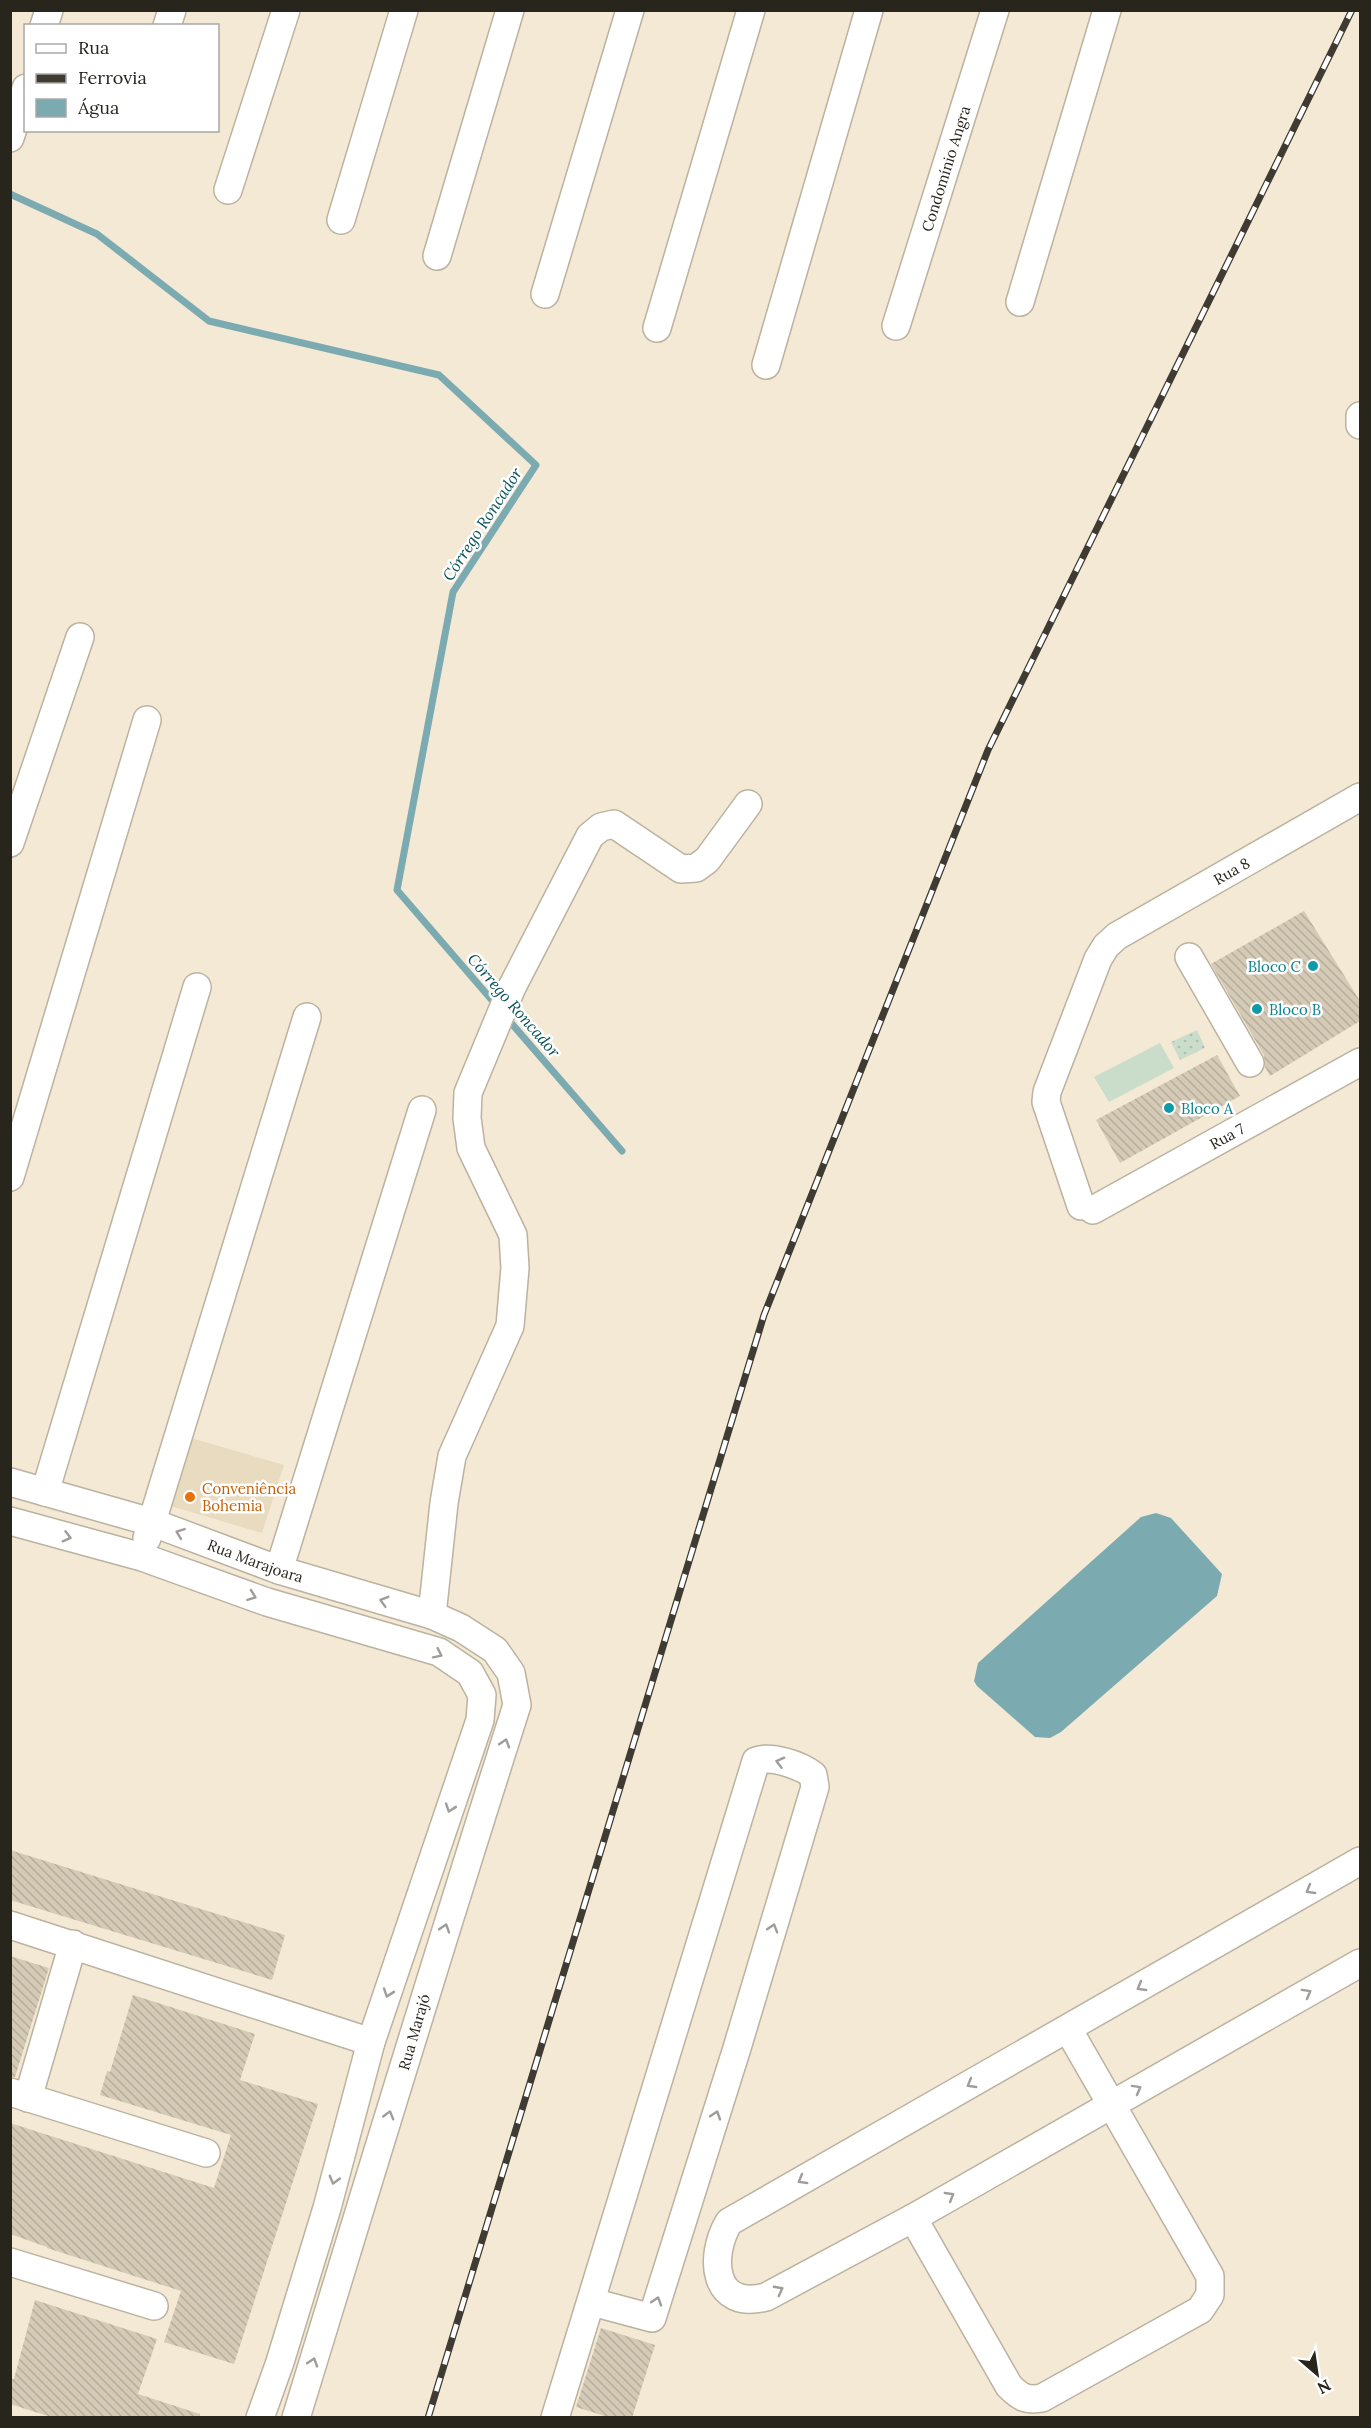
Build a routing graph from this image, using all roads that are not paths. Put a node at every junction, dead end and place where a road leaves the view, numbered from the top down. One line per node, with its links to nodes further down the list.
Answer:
1 (286, 10): 11 (street)
2 (404, 10): 12 (street)
3 (510, 10): 13 (street)
4 (630, 10): 14 (street)
5 (751, 10): 17 (street)
6 (869, 10): 18 (street)
7 (995, 10): 16 (street, Condomínio Angra)
8 (1107, 10): 15 (street)
9 (24, 94): 10 (street)
10 (10, 138)
11 (228, 190)
12 (341, 220)
13 (437, 256)
14 (544, 294)
15 (1020, 302)
16 (896, 326)
17 (657, 328)
18 (766, 365)
19 (80, 637): 23 (street)
20 (147, 720): 30 (street)
21 (1360, 797): 31 (street, Rua 8)
22 (748, 804): 38 (street)
23 (10, 843)
24 (1189, 957): 28 (street)
25 (197, 987): 33 (street)
26 (307, 1017): 35 (street)
27 (1360, 1062): 31 (street, Rua 7)
28 (1250, 1063)
29 (422, 1110): 37 (street)
30 (10, 1177)
31 (1087, 1208)
32 (10, 1482): 33 (street, Rua Marajoara)
33 (45, 1492): 35 (street, Rua Marajoara)
34 (10, 1521): 36 (street, one-way to 36)
35 (152, 1522): 36 (street); 37 (street, Rua Marajoara, one-way to 35)
36 (142, 1557): 40 (street, one-way to 40)
37 (279, 1570): 38 (street, Rua Marajoara, one-way to 37)
38 (432, 1615): 39 (street, Rua Marajoara)
39 (495, 1650): 40 (street); 51 (street, Rua Marajó, one-way to 39)
40 (470, 1673): 46 (street, one-way to 46)
41 (1360, 1861): 45 (street, one-way to 45)
42 (10, 1925): 43 (street)
43 (73, 1944): 46 (street); 47 (street)
44 (1360, 1963): 48 (street, one-way to 44)
45 (1068, 2029): 48 (street); 52 (street, one-way to 52)
46 (371, 2042): 49 (street)
47 (19, 2095): 50 (street)
48 (1110, 2104): 52 (street, one-way to 48); 52 (street)
49 (344, 2145): 51 (street); 56 (street, one-way to 56)
50 (206, 2153)
51 (378, 2156): 57 (street, Rua Marajó, one-way to 51)
52 (913, 2218)
53 (10, 2262): 55 (street)
54 (592, 2302): 54 (street, one-way to 54); 58 (street)
55 (154, 2306)
56 (260, 2418)
57 (296, 2418)
58 (555, 2418)

